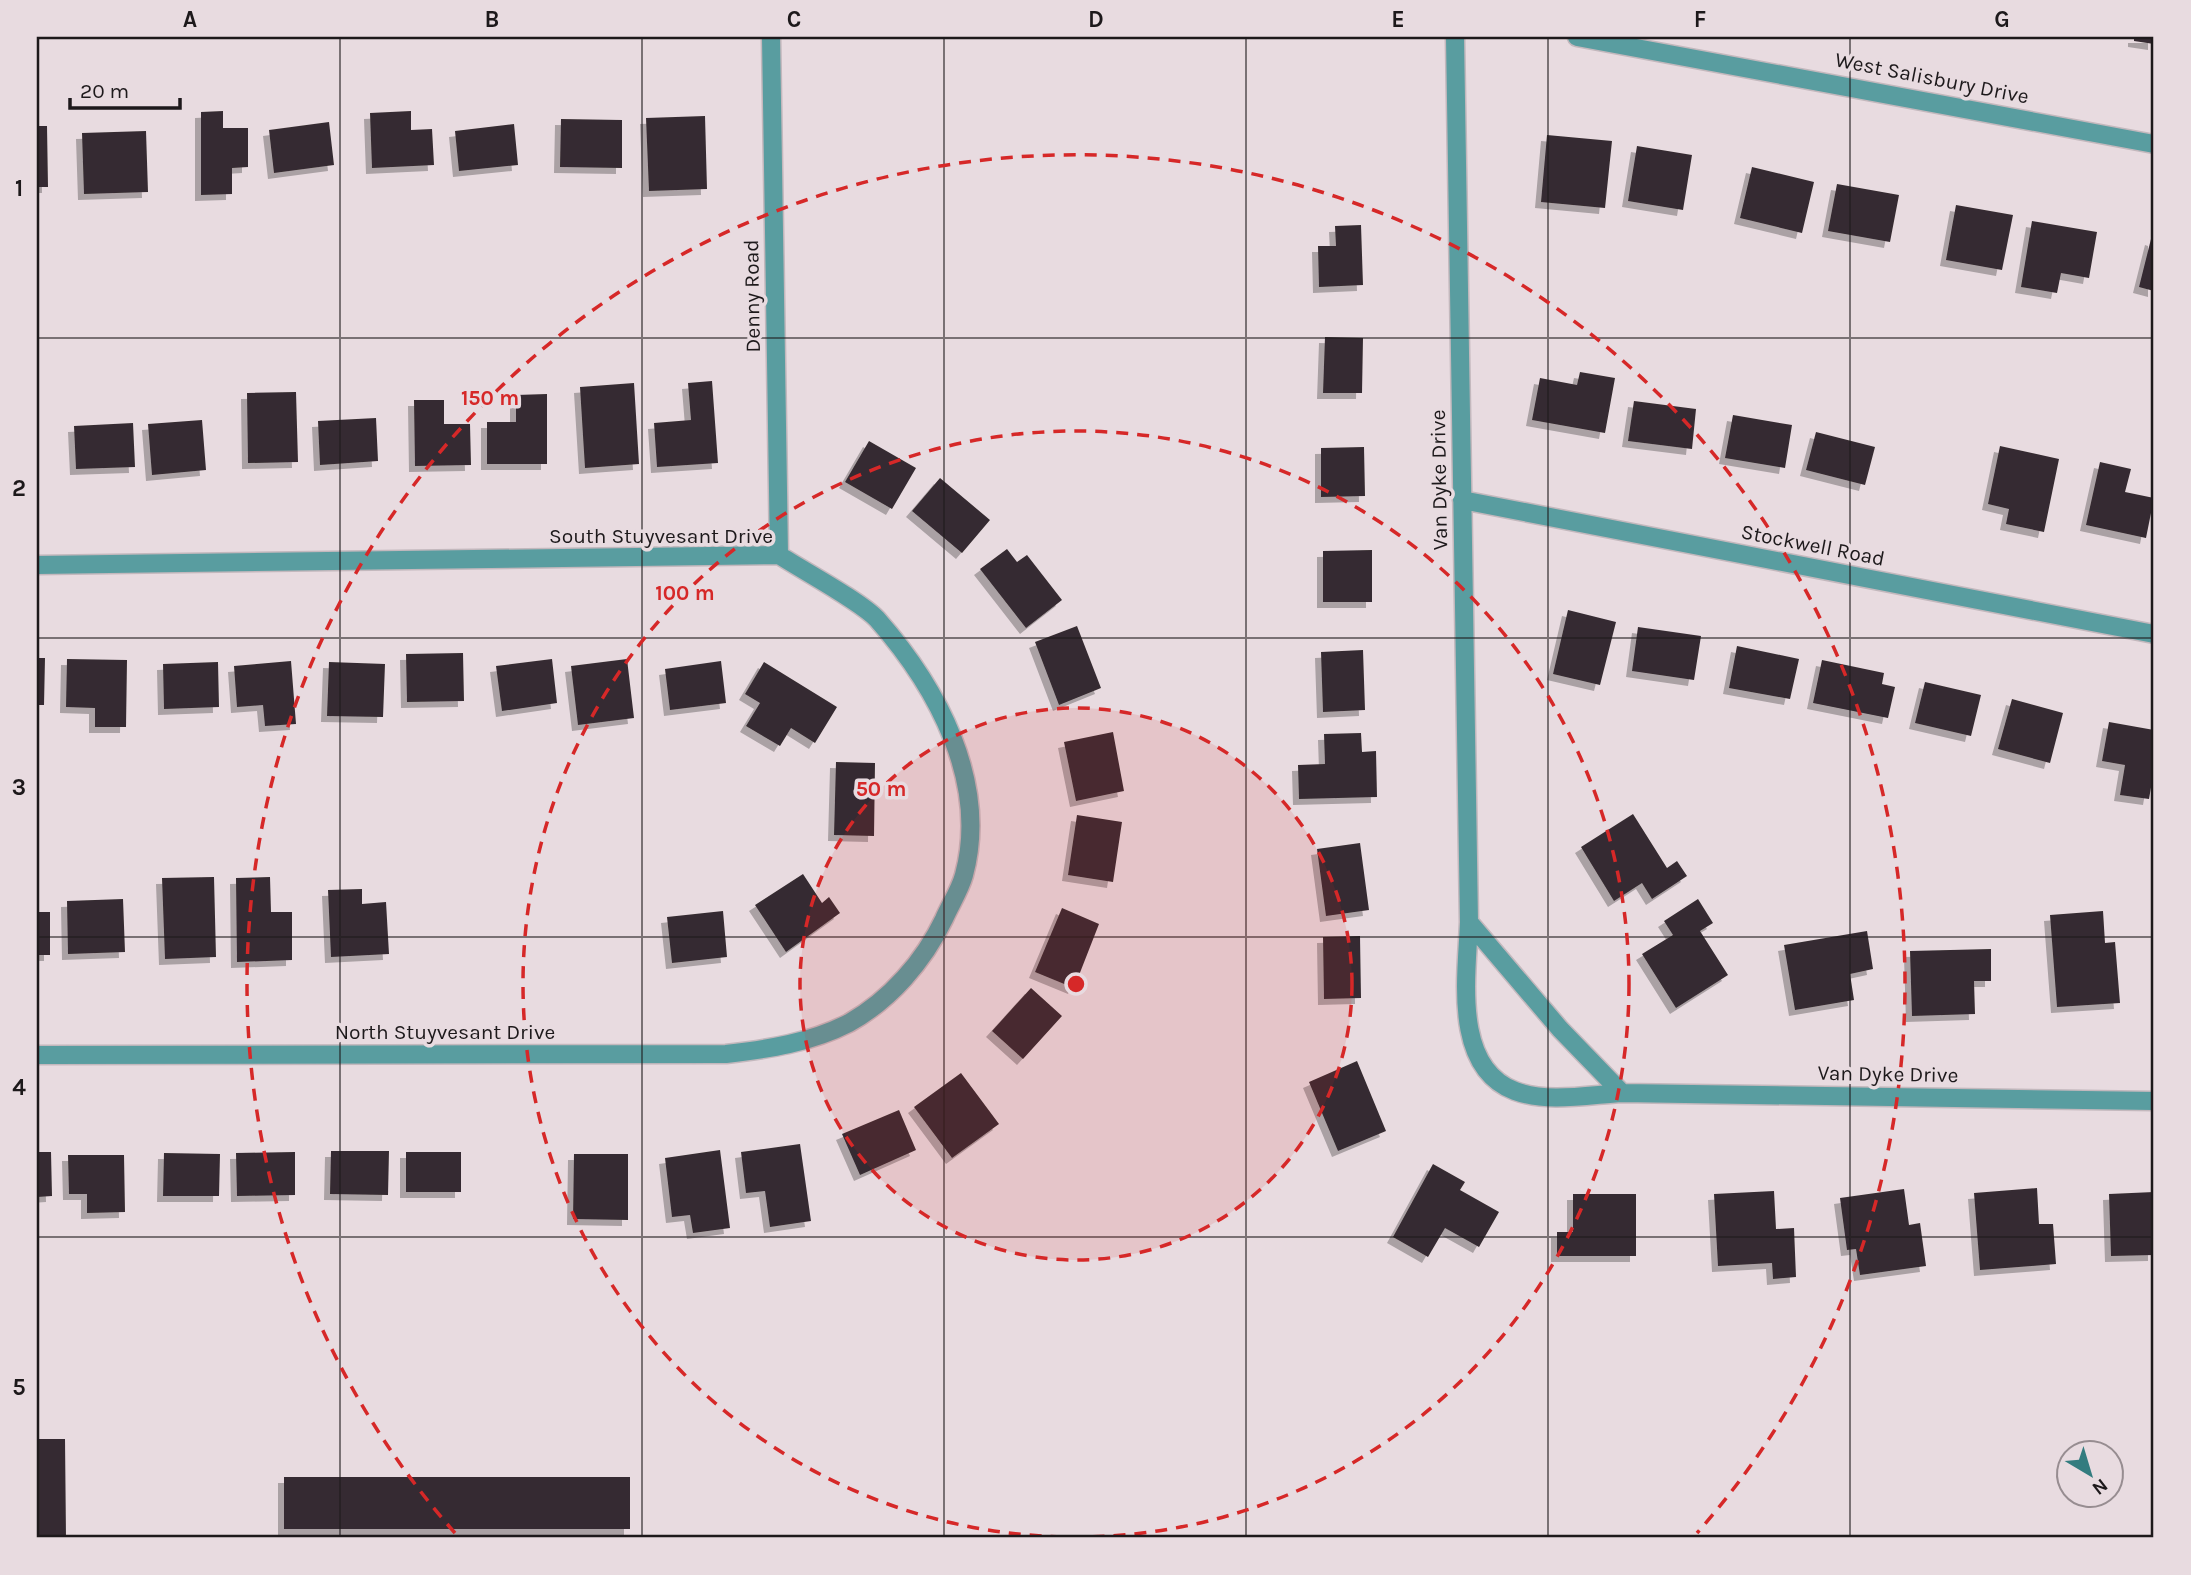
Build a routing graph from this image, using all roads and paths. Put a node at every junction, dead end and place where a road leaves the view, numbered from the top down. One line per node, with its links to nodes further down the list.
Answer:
1 (771, 37): 6 (street, Denny Road)
2 (1455, 37): 5 (street, Van Dyke Drive)
3 (1577, 37): 4 (street, West Salisbury Drive)
4 (2154, 144)
5 (1462, 500): 8 (street, Stockwell Road); 9 (street, Van Dyke Drive)
6 (779, 555): 7 (street, South Stuyvesant Drive); 10 (street, South Stuyvesant Drive)
7 (37, 565)
8 (2154, 634)
9 (1469, 922): 12 (street); 12 (street, Van Dyke Drive)
10 (848, 1023): 11 (street, North Stuyvesant Drive)
11 (37, 1055)
12 (1622, 1093): 13 (street, Van Dyke Drive)
13 (2154, 1101)

